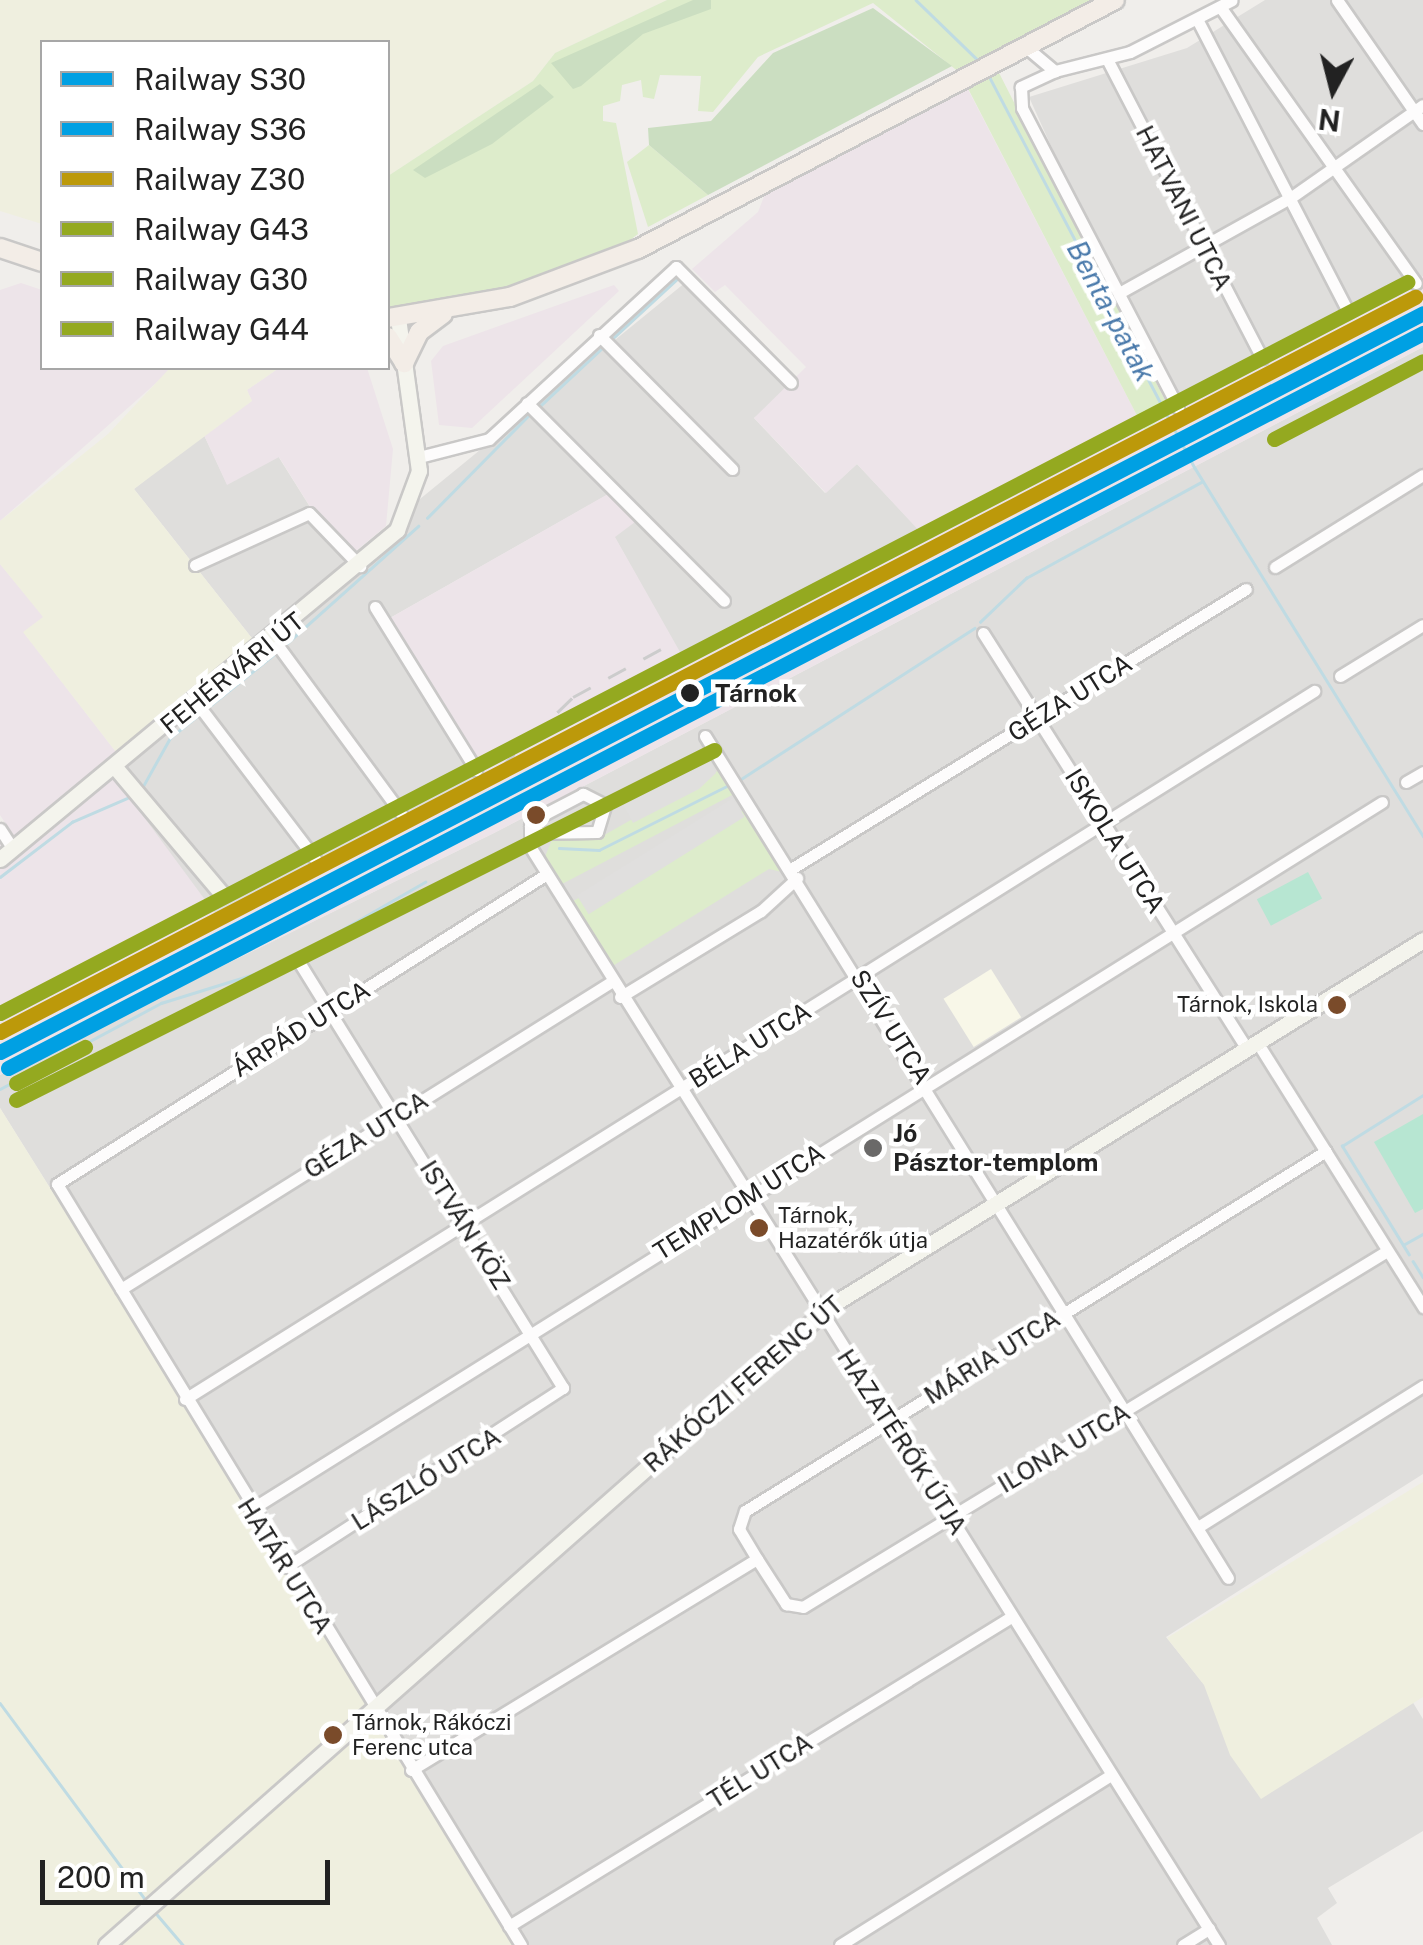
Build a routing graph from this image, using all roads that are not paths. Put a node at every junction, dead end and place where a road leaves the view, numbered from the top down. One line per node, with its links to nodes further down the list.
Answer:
1 (1115, 0): 5 (main road)
2 (1337, 0): 8 (street)
3 (1226, 4): 4 (street); 10 (street)
4 (1198, 22): 6 (street); 11 (street)
5 (1026, 47): 7 (street); 17 (main road)
6 (1107, 59): 7 (street); 12 (street, HATVANI UTCA)
7 (1055, 72): 16 (street)
8 (1419, 109): 9 (street); 10 (street)
9 (1423, 124)
10 (1334, 168): 11 (street); 15 (street)
11 (1290, 198): 12 (street); 18 (street)
12 (1205, 247): 16 (street); 22 (street, HATVANI UTCA)
13 (0, 248): 14 (main road)
14 (40, 261)
15 (1416, 283)
16 (1118, 293): 26 (street)
17 (448, 311): 19 (main road); 23 (main road)
18 (1348, 312)
19 (393, 317): 23 (street, FEHÉRVÁRI ÚT)
20 (599, 334): 24 (street); 25 (street); 28 (street)
21 (390, 341): 23 (main road)
22 (1262, 358)
23 (404, 362): 27 (street, FEHÉRVÁRI ÚT)
24 (791, 383)
25 (527, 403): 27 (street); 34 (street)
26 (1178, 408)
27 (419, 457): 31 (street, FEHÉRVÁRI ÚT)
28 (732, 468)
29 (1423, 475): 32 (street)
30 (195, 564): 31 (street)
31 (360, 566): 38 (street, FEHÉRVÁRI ÚT)
32 (1275, 567)
33 (1246, 589): 42 (street, GÉZA UTCA)
34 (724, 601)
35 (375, 608): 45 (street)
36 (1423, 625): 39 (street)
37 (983, 633): 42 (street, ISKOLA UTCA)
38 (273, 640): 41 (street, FEHÉRVÁRI ÚT); 49 (street)
39 (1340, 676)
40 (1314, 691): 50 (street, BÉLA UTCA)
41 (196, 702): 44 (street, FEHÉRVÁRI ÚT); 54 (street)
42 (1038, 718): 50 (street, ISKOLA UTCA); 55 (street, GÉZA UTCA)
43 (705, 736): 55 (street, SZÍV UTCA)
44 (115, 767): 53 (street, FEHÉRVÁRI ÚT); 57 (street)
45 (476, 770)
46 (1423, 772): 47 (street)
47 (1406, 782)
48 (1382, 802): 58 (street, TEMPLOM UTCA)
49 (401, 813)
50 (1105, 824): 58 (street, ISKOLA UTCA); 61 (street, BÉLA UTCA)
51 (0, 829): 53 (street)
52 (530, 834): 52 (street); 56 (street, HAZATÉRŐK ÚTJA)
53 (7, 854)
54 (316, 859)
55 (794, 874): 61 (street, SZÍV UTCA); 63 (street, GÉZA UTCA)
56 (545, 875): 62 (street, HAZATÉRŐK ÚTJA); 64 (street, ÁRPÁD UTCA)
57 (221, 893)
58 (1172, 931): 65 (street, ISKOLA UTCA); 66 (street, TEMPLOM UTCA)
59 (1423, 940): 65 (street, RÁKÓCZI FERENC ÚT)
60 (299, 962): 64 (street, ISTVÁN KÖZ)
61 (859, 978): 66 (street, SZÍV UTCA); 67 (street, BÉLA UTCA)
62 (611, 982): 63 (street, HAZATÉRŐK ÚTJA); 68 (street, GÉZA UTCA)
63 (620, 997): 67 (street, HAZATÉRŐK ÚTJA)
64 (329, 1011): 68 (street, ISTVÁN KÖZ); 70 (street, ÁRPÁD UTCA)
65 (1252, 1045): 69 (street, ISKOLA UTCA); 72 (street, RÁKÓCZI FERENC ÚT)
66 (927, 1084): 71 (street, TEMPLOM UTCA); 72 (street, SZÍV UTCA)
67 (677, 1090): 71 (street, HAZATÉRŐK ÚTJA); 73 (street, BÉLA UTCA)
68 (396, 1117): 73 (street, ISTVÁN KÖZ); 75 (street, GÉZA UTCA)
69 (1326, 1151): 74 (street, ISKOLA UTCA); 77 (street, MÁRIA UTCA)
70 (57, 1184): 75 (street, HATÁR UTCA)
71 (746, 1196): 78 (street, HAZATÉRŐK ÚTJA); 79 (street, TEMPLOM UTCA)
72 (1000, 1200): 77 (street, SZÍV UTCA); 78 (street, RÁKÓCZI FERENC ÚT)
73 (463, 1224): 79 (street, ISTVÁN KÖZ); 82 (street, BÉLA UTCA)
74 (1386, 1250): 76 (street, ISKOLA UTCA); 83 (street, ILONA UTCA)
75 (121, 1288): 82 (street, HATÁR UTCA)
76 (1423, 1308)
77 (1066, 1311): 83 (street, SZÍV UTCA); 84 (street, MÁRIA UTCA)
78 (820, 1314): 84 (street, HAZATÉRŐK ÚTJA); 92 (street, RÁKÓCZI FERENC ÚT)
79 (533, 1332): 81 (street, ISTVÁN KÖZ); 85 (street, TEMPLOM UTCA)
80 (1423, 1386): 87 (street)
81 (563, 1388): 89 (street, LÁSZLÓ UTCA)
82 (184, 1399): 85 (street, HATÁR UTCA)
83 (1129, 1409): 86 (street, ILONA UTCA); 87 (street, SZÍV UTCA)
84 (889, 1421): 86 (street, HAZATÉRŐK ÚTJA); 88 (street, MÁRIA UTCA)
85 (250, 1510): 89 (street, HATÁR UTCA)
86 (951, 1518): 88 (street, ILONA UTCA); 91 (street, HAZATÉRŐK ÚTJA)
87 (1198, 1528): 90 (street, SZÍV UTCA)
88 (757, 1559): 93 (street)
89 (286, 1568): 92 (street, HATÁR UTCA)
90 (1228, 1578)
91 (1011, 1616): 94 (street, HAZATÉRŐK ÚTJA); 95 (street, TÉL UTCA)
92 (373, 1708): 93 (street, HATÁR UTCA); 97 (street, RÁKÓCZI FERENC ÚT)
93 (411, 1770): 95 (street, HATÁR UTCA)
94 (1111, 1775): 96 (street, HAZATÉRŐK ÚTJA); 99 (street)
95 (508, 1926): 98 (street, HATÁR UTCA)
96 (1209, 1929): 100 (street); 101 (street, HAZATÉRŐK ÚTJA)
97 (107, 1942)
98 (520, 1945)
99 (840, 1945)
100 (1184, 1945)
101 (1219, 1945)

